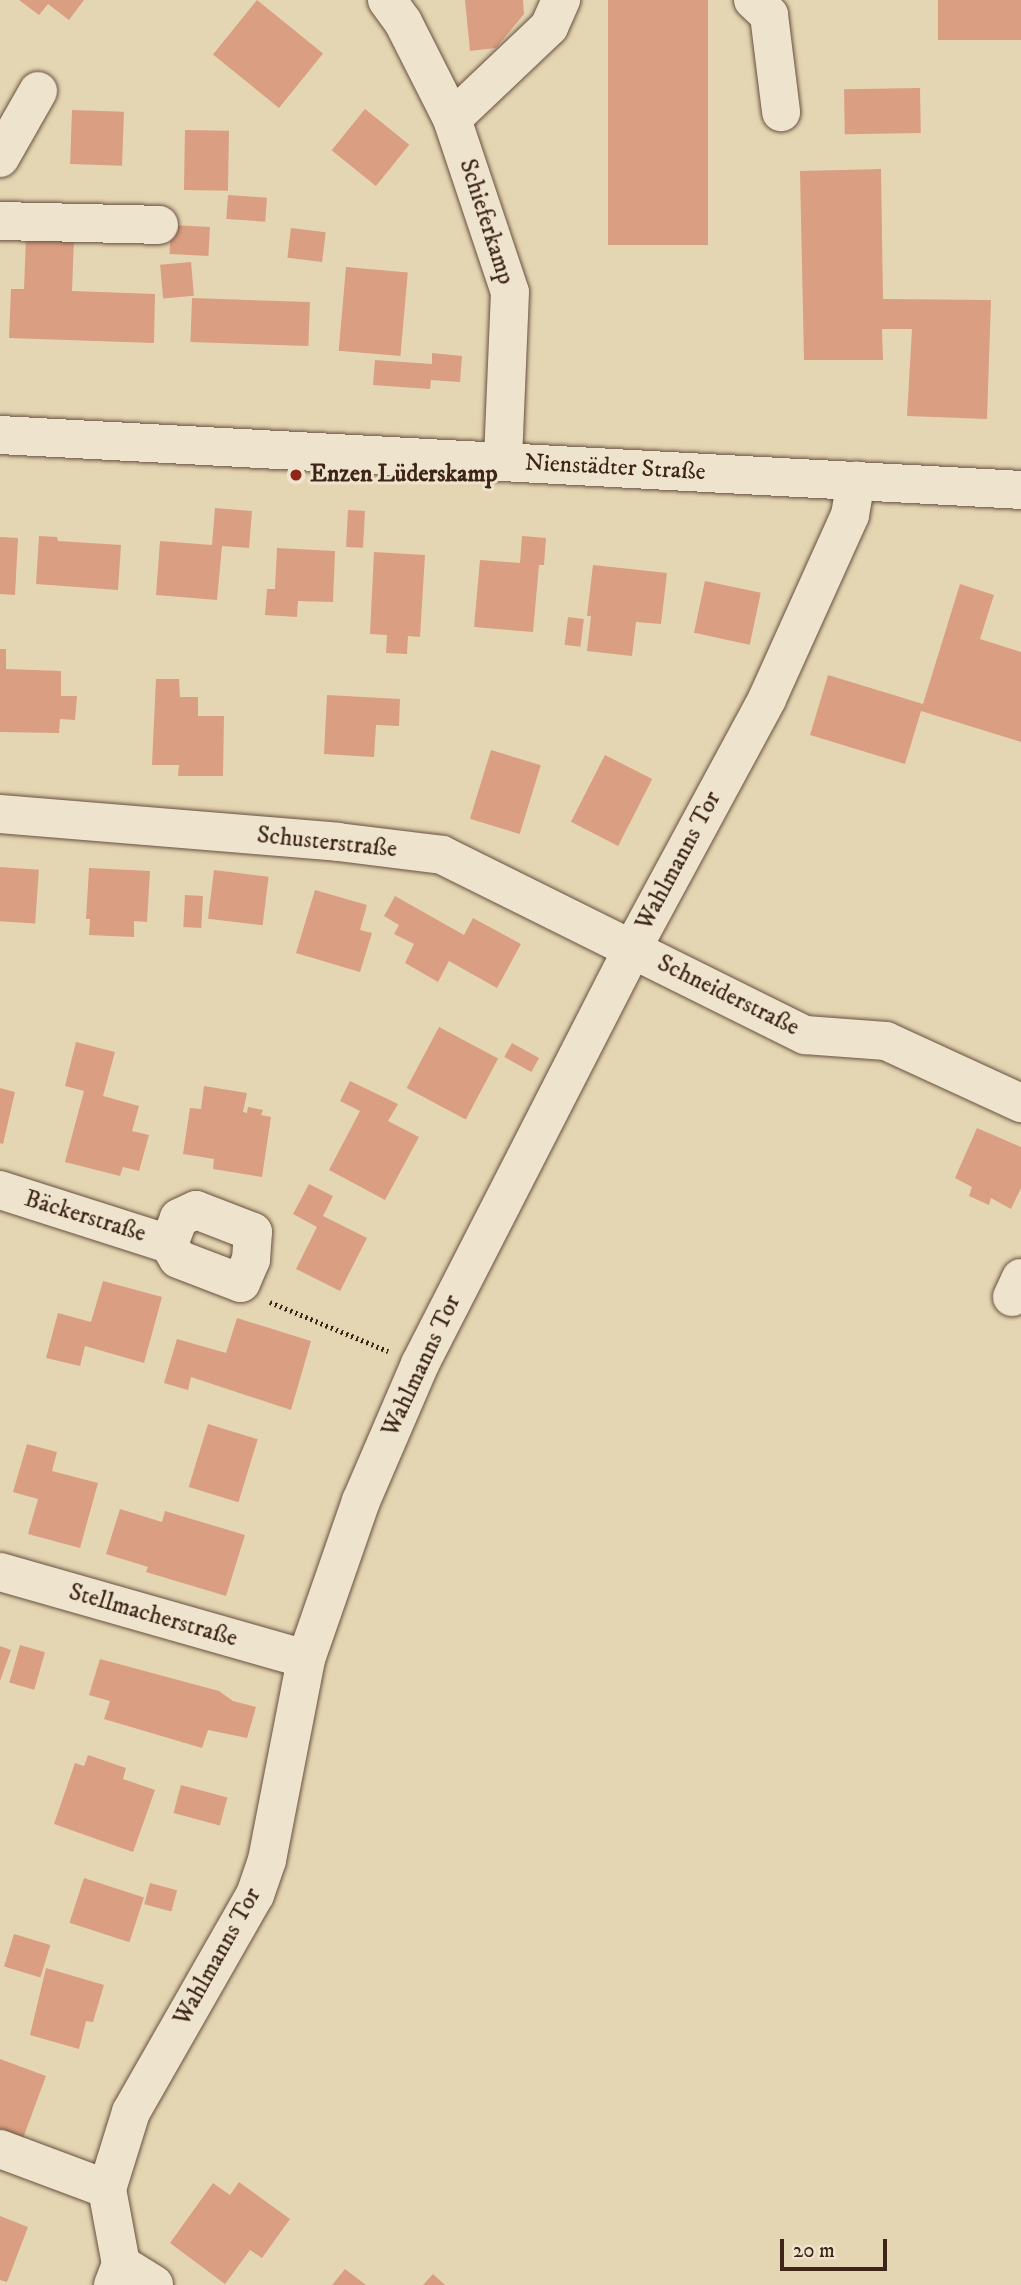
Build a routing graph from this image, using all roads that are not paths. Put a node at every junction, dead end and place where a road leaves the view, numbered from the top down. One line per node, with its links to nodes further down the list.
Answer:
1 (387, 0): 6 (street, Schieferkamp)
2 (561, 0): 6 (street)
3 (753, 0): 5 (street)
4 (38, 91): 7 (street)
5 (781, 112)
6 (452, 119): 11 (street, Schieferkamp)
7 (0, 158)
8 (0, 221): 9 (street)
9 (159, 225)
10 (0, 435): 11 (street, Nienstädter Straße)
11 (503, 462): 12 (street, Nienstädter Straße)
12 (856, 481): 13 (street, Nienstädter Straße); 15 (street, Wahlmanns Tor)
13 (1021, 490)
14 (0, 814): 15 (street, Schusterstraße)
15 (632, 949): 16 (street, Schneiderstraße); 20 (street, Wahlmanns Tor)
16 (1021, 1103)
17 (0, 1191): 18 (street, Bäckerstraße)
18 (169, 1244): 18 (street, Bäckerstraße)
19 (0, 1572): 20 (street, Stellmacherstraße)
20 (306, 1659): 22 (street, Wahlmanns Tor)
21 (0, 2149): 22 (street)
22 (107, 2189): 23 (street, Wahlmanns Tor)
23 (117, 2274): 24 (street)
24 (154, 2285)

